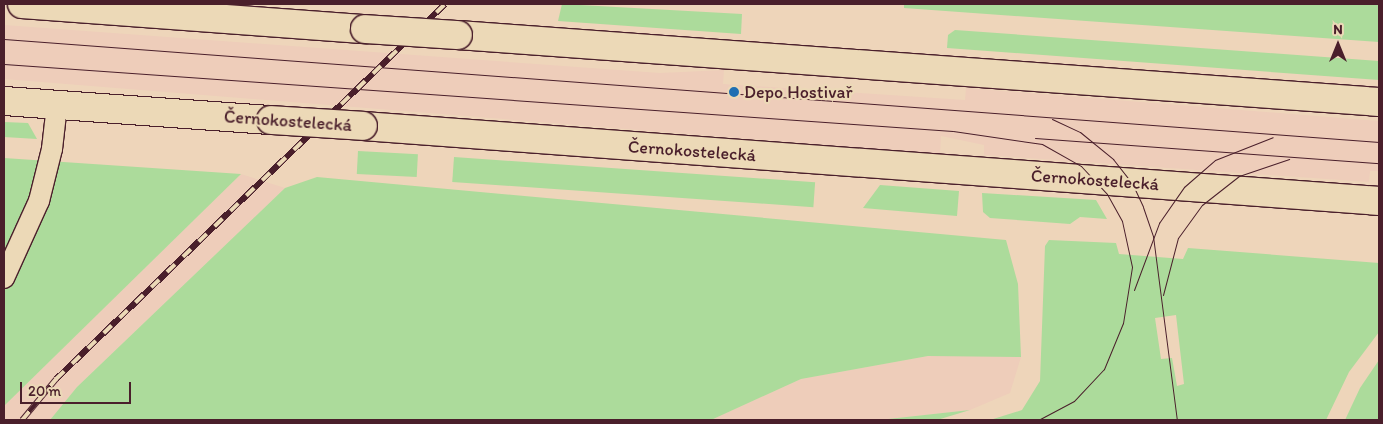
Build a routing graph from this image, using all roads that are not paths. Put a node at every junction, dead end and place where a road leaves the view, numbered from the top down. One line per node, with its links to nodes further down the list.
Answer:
1 (22, 4): 3 (main road, bridge)
2 (4, 101): 4 (main road, Černokostelecká)
3 (1379, 102)
4 (56, 105): 5 (main road, Černokostelecká, bridge); 6 (lane)
5 (1379, 201)
6 (4, 278)

